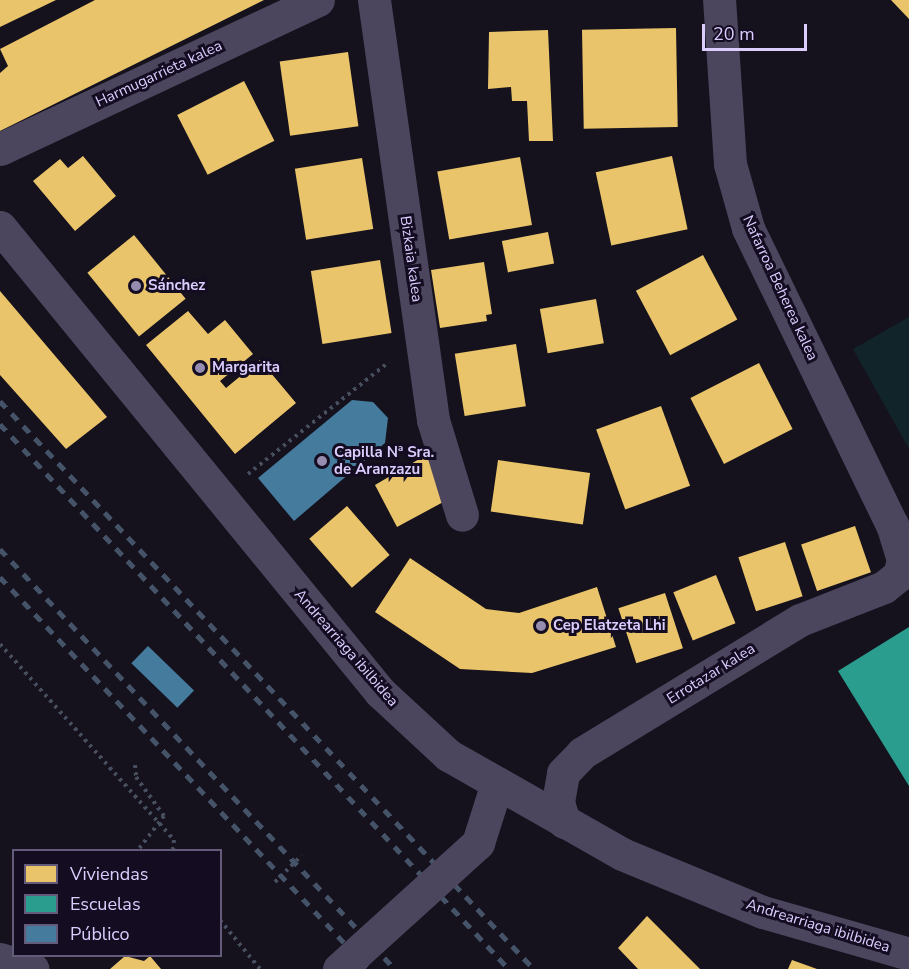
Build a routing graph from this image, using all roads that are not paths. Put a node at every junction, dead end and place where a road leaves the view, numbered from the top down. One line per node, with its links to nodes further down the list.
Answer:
1 (318, 0): 4 (street, Harmugarrieta kalea)
2 (374, 0): 6 (street, Bizkaia kalea)
3 (719, 0): 7 (street, Nafarroa Beherea kalea)
4 (0, 149)
5 (0, 227): 8 (street, Andrearriaga ibilbidea)
6 (462, 515)
7 (903, 560): 9 (street, Errotazar kalea)
8 (497, 783): 9 (street, Andrearriaga ibilbidea); 13 (street, bridge)
9 (564, 822): 10 (street, Andrearriaga ibilbidea)
10 (909, 954)
11 (0, 960): 12 (street)
12 (32, 969)
13 (339, 969)

